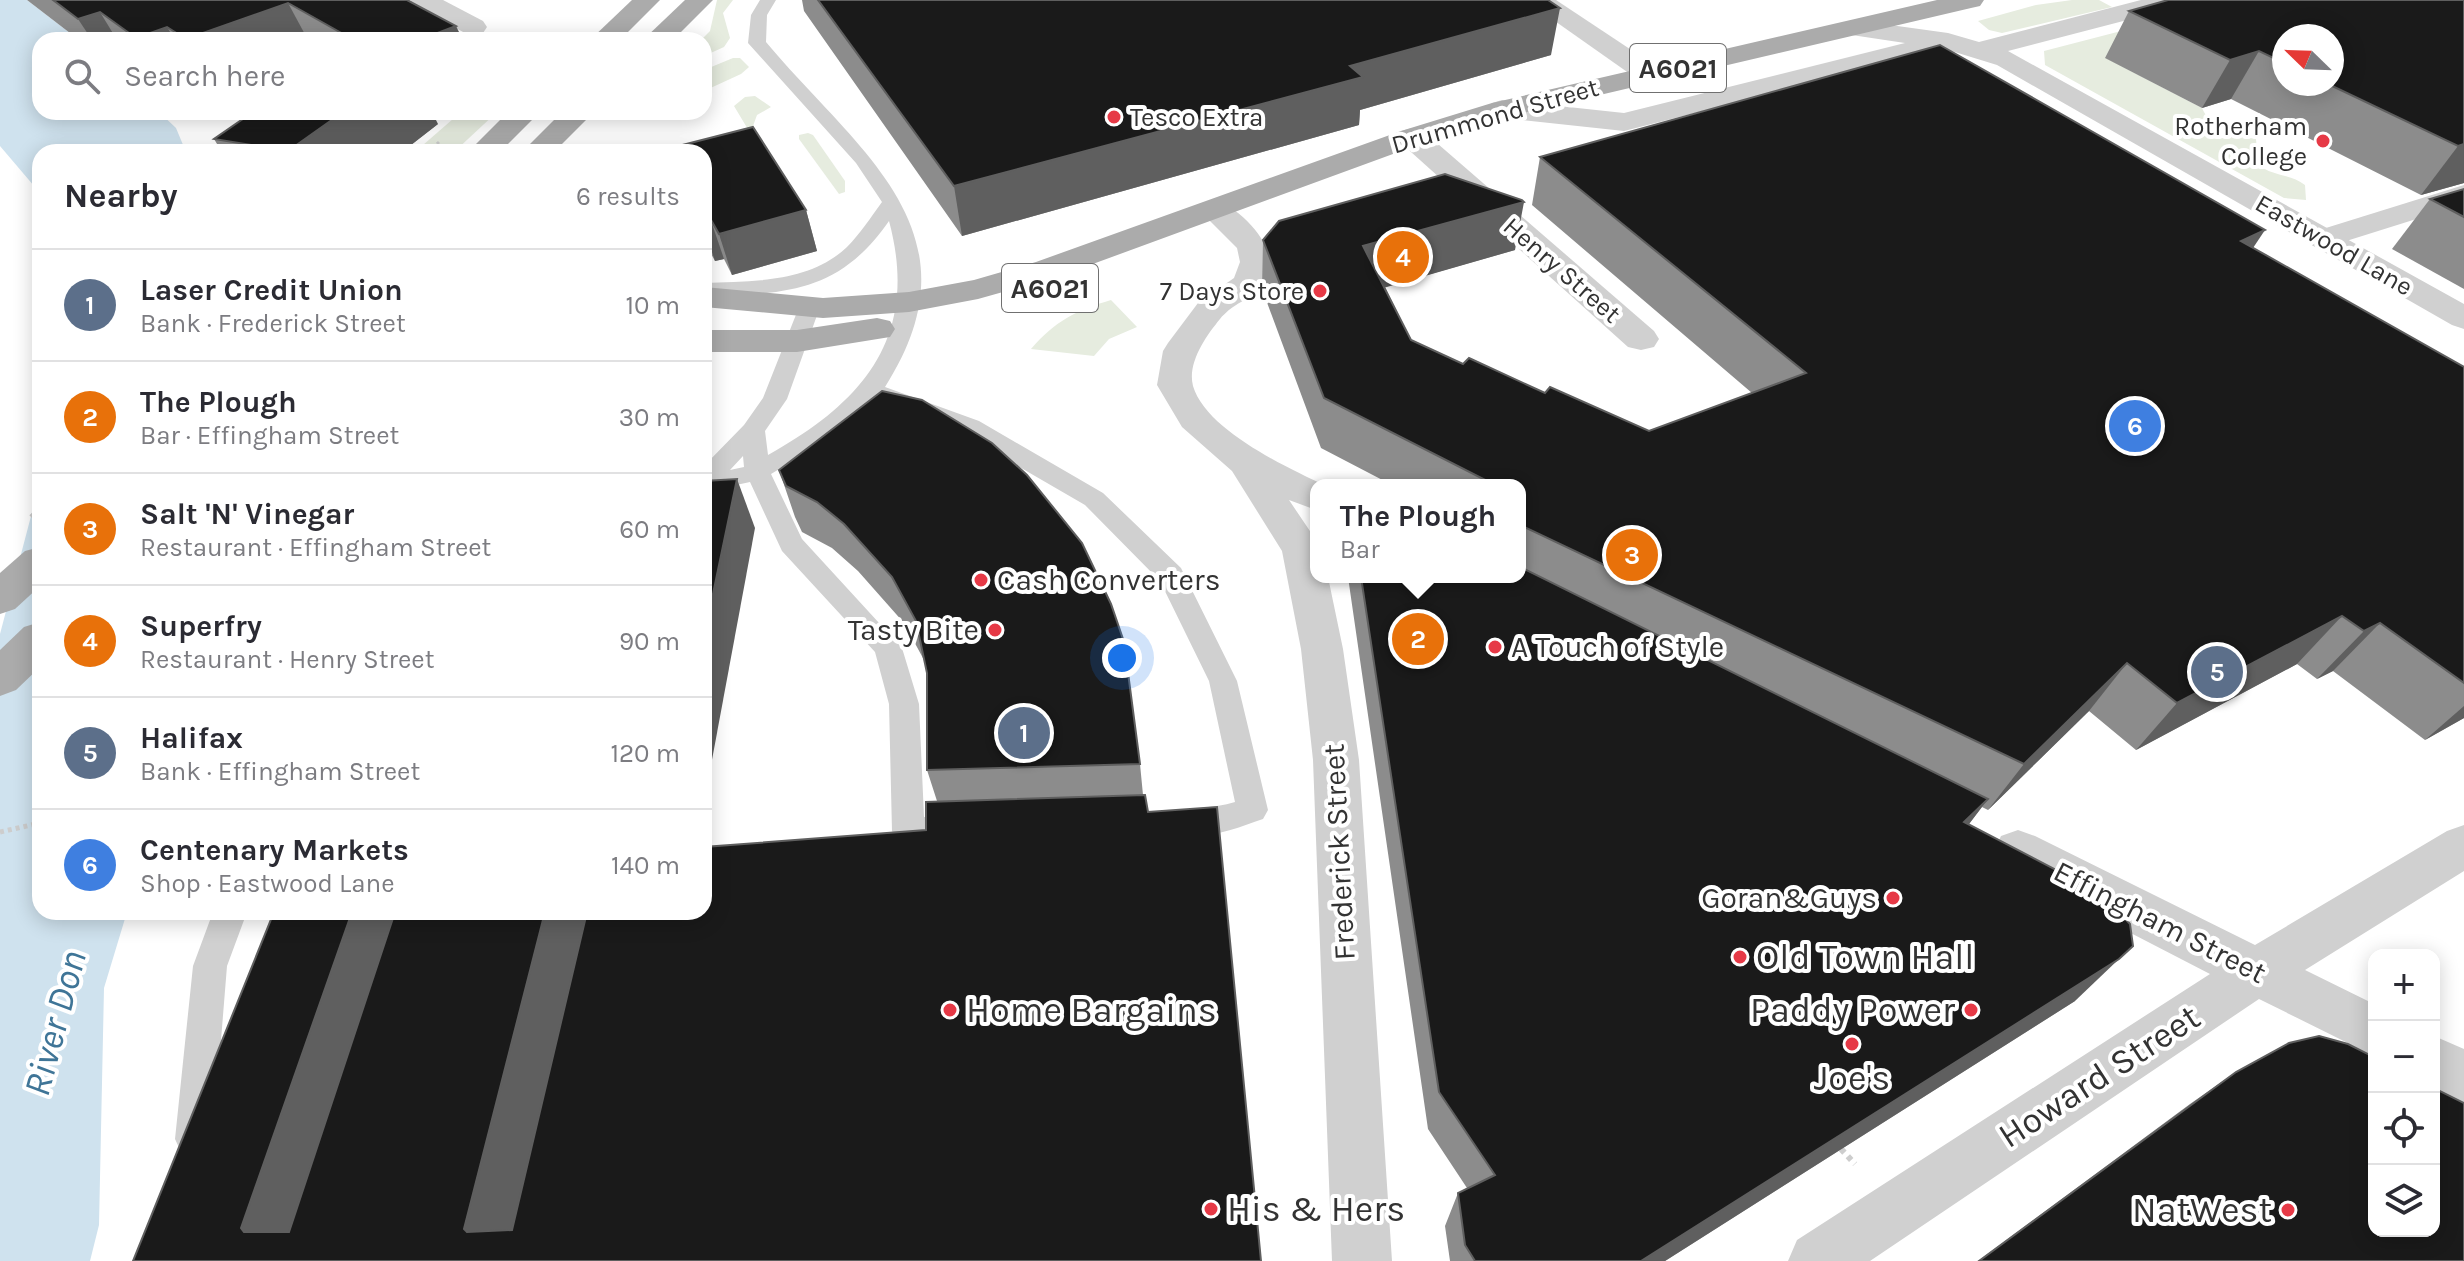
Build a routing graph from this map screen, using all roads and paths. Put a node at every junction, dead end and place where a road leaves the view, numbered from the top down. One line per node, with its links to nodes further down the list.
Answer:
1 (423, 0): 8 (street)
2 (647, 0): 10 (main road)
3 (700, 0): 11 (main road)
4 (768, 0): 24 (lane)
5 (1538, 0): 14 (street)
6 (1971, 0): 9 (main road, A6021)
7 (2172, 0): 13 (street)
8 (474, 27)
9 (1854, 28): 12 (street, Eastwood Lane); 14 (main road, Drummond Street / A6021)
10 (613, 32)
11 (666, 32)
12 (1948, 41): 13 (street, Eastwood Lane); 15 (street)
13 (1979, 50): 26 (street, Eastwood Lane)
14 (1650, 75): 15 (main road, Drummond Street / A6021)
15 (1502, 109): 19 (main road, Drummond Street / A6021)
16 (517, 120): 20 (main road)
17 (572, 120): 21 (main road)
18 (575, 120): 22 (main road)
19 (1412, 137): 25 (main road, Drummond Street / A6021); 32 (street, Henry Street)
20 (491, 144)
21 (546, 144)
22 (559, 144)
23 (2464, 194): 26 (street)
24 (892, 202): 27 (lane); 30 (lane)
25 (1201, 214): 30 (main road, Drummond Street / A6021); 37 (street)
26 (2324, 239): 31 (street, Eastwood Lane)
27 (712, 289)
28 (712, 298): 29 (main road, Drummond Street / A6021)
29 (809, 307): 30 (main road, Drummond Street / A6021); 34 (lane)
30 (904, 314): 34 (main road, Drummond Street / A6021); 35 (lane)
31 (2464, 318)
32 (1641, 339)
33 (712, 341): 34 (main road, Drummond Street / A6021)
34 (797, 341): 36 (lane)
35 (871, 390): 38 (lane); 46 (lane)
36 (753, 431): 38 (lane); 39 (lane)
37 (1245, 462): 41 (street); 58 (street, Frederick Street)
38 (757, 471): 40 (lane); 48 (lane)
39 (712, 474)
40 (712, 480)
41 (1310, 494)
42 (32, 569): 43 (main road)
43 (0, 598)
44 (32, 647): 45 (main road)
45 (0, 678)
46 (1152, 824)
47 (32, 825): 50 (path)
48 (969, 829)
49 (1975, 829): 53 (street, Effingham Street)
50 (0, 832)
51 (2464, 846): 53 (street, Howard Street)
52 (227, 920): 57 (lane)
53 (2258, 971): 54 (street, Effingham Street); 59 (street, Howard Street)
54 (2368, 1028)
55 (2440, 1065): 56 (street)
56 (2464, 1078)
57 (191, 1168)
58 (1362, 1261)
59 (1818, 1261)

